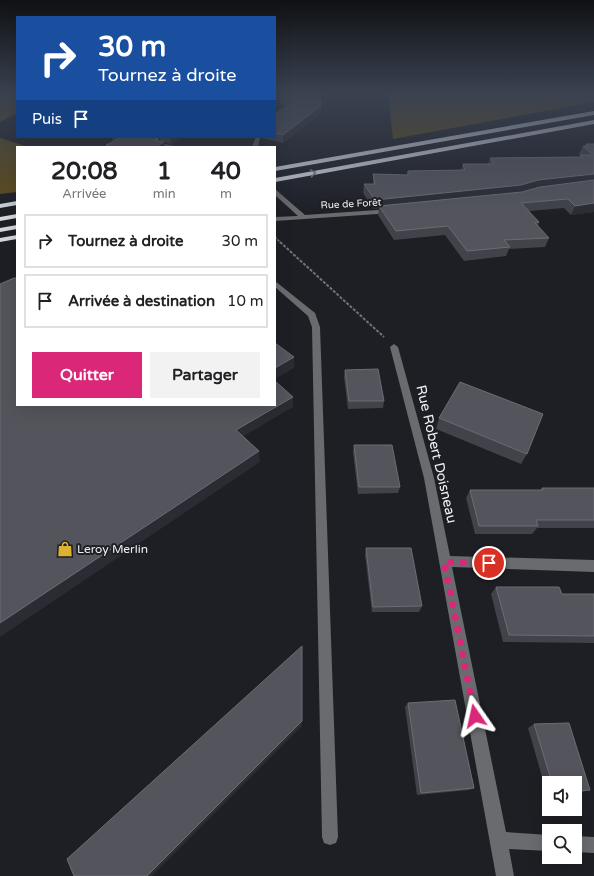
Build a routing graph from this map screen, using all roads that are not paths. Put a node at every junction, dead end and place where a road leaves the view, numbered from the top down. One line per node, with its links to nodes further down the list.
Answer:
1 (478, 133): 5 (highway)
2 (534, 133): 8 (highway, one-way to 2)
3 (156, 138): 4 (street)
4 (170, 146)
5 (343, 156): 6 (highway); 7 (highway)
6 (276, 164)
7 (276, 169)
8 (276, 180)
9 (276, 191): 14 (street)
10 (16, 203): 11 (highway)
11 (0, 206)
12 (397, 210): 14 (street, Rue de Forêt)
13 (16, 216): 15 (highway)
14 (302, 216): 16 (street, Rue de Forêt)
15 (0, 219)
16 (276, 219)
17 (16, 226): 18 (highway)
18 (0, 230)
19 (16, 237): 20 (highway)
20 (0, 240)
21 (276, 284): 25 (street)
22 (394, 347): 23 (street, Rue Robert Doisneau)
23 (444, 562): 24 (street); 26 (street, Rue Robert Doisneau)
24 (594, 566)
25 (330, 837)
26 (499, 840): 27 (street); 30 (street, Rue Robert Doisneau)
27 (542, 843)
28 (582, 844): 29 (street)
29 (594, 845)
30 (504, 876)

